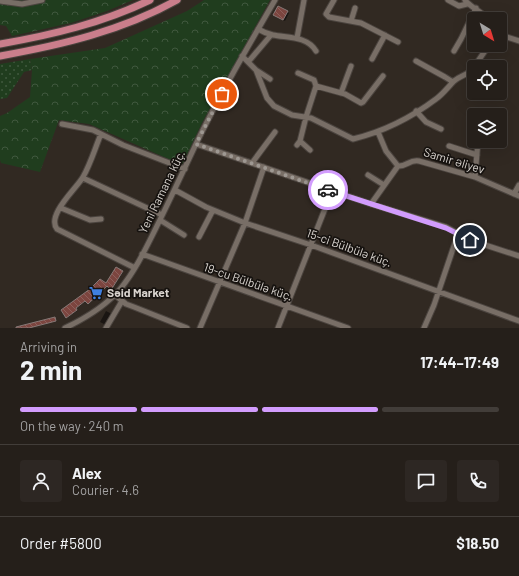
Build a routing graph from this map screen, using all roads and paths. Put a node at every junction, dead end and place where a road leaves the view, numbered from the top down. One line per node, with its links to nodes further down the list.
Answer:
1 (42, 0): 9 (street)
2 (150, 0): 22 (highway)
3 (177, 0): 25 (highway)
4 (275, 0): 15 (street, Yeni Ramana küç.)
5 (304, 0): 19 (street)
6 (334, 0): 14 (street)
7 (448, 0): 10 (street)
8 (0, 1): 9 (street)
9 (17, 1)
10 (466, 2): 12 (street)
11 (355, 8): 14 (street)
12 (476, 8): 13 (street); 24 (street)
13 (480, 12)
14 (351, 21): 17 (street)
15 (258, 29): 16 (street); 26 (street, Yeni Ramana küç.)
16 (271, 35): 19 (street); 28 (street)
17 (385, 36): 21 (street); 27 (street)
18 (507, 37): 20 (street)
19 (297, 38): 23 (street)
20 (519, 41)
21 (398, 42)
22 (0, 44)
23 (316, 51)
24 (454, 51)
25 (0, 56)
26 (242, 56): 28 (street); 46 (street, Yeni Ramana küç.)
27 (372, 59)
28 (249, 61): 31 (street)
29 (416, 61): 36 (street)
30 (351, 66): 38 (street)
31 (256, 70): 35 (street); 40 (street)
32 (298, 73): 37 (street)
33 (467, 74): 36 (street)
34 (383, 76): 38 (street)
35 (270, 79)
36 (453, 82): 39 (street)
37 (316, 86): 38 (street); 40 (street)
38 (341, 93)
39 (416, 111): 42 (street); 44 (street)
40 (306, 117): 44 (street); 49 (street)
41 (62, 124): 45 (street)
42 (441, 130)
43 (275, 132): 51 (street)
44 (378, 132): 52 (street)
45 (101, 134): 54 (street); 56 (street)
46 (196, 144): 51 (street); 54 (street, Yeni Ramana küç.)
47 (449, 146): 50 (street)
48 (477, 148): 50 (street)
49 (310, 150)
50 (476, 155): 57 (street)
51 (252, 163): 53 (street)
52 (398, 166): 57 (street, Samir Əliyev); 58 (street)
53 (264, 167): 61 (street); 68 (street)
54 (185, 169): 60 (street, Yeni Ramana küç.)
55 (368, 174): 58 (street)
56 (83, 178): 64 (street); 66 (street)
57 (475, 178): 62 (street, Samir Əliyev)
58 (384, 185): 63 (street)
59 (519, 185): 62 (street)
60 (175, 190): 65 (street, 15-ci Bülbülə küç.); 66 (street, Yeni Ramana küç.)
61 (332, 191): 63 (street); 72 (street)
62 (516, 195)
63 (371, 204): 69 (street)
64 (61, 208): 67 (street); 75 (street)
65 (213, 210): 68 (street, 15-ci Bülbülə küç.); 71 (street)
66 (161, 218): 70 (street); 73 (street, Yeni Ramana küç.)
67 (101, 219)
68 (245, 223): 72 (street, 15-ci Bülbülə küç.); 76 (street)
69 (458, 234): 74 (street); 77 (street)
70 (184, 235)
71 (199, 237)
72 (311, 245): 77 (street, 15-ci Bülbülə küç.); 80 (street)
73 (142, 254): 75 (street, Yeni Ramana küç.); 76 (street, 19-cu Bülbülə küç.)
74 (519, 256)
75 (135, 268): 78 (street, Yeni Ramana küç.)
76 (219, 282): 80 (street, 19-cu Bülbülə küç.); 85 (street)
77 (439, 291): 81 (street, 15-ci Bülbülə küç.); 88 (street)
78 (115, 295): 79 (street); 82 (street, Yeni Ramana küç.)
79 (122, 301): 83 (street); 84 (street)
80 (287, 306): 86 (street); 87 (street, 19-cu Bülbülə küç.)
81 (519, 321)
82 (65, 328)
83 (106, 328)
84 (187, 328)
85 (200, 328)
86 (278, 328)
87 (348, 328)
88 (424, 328)

